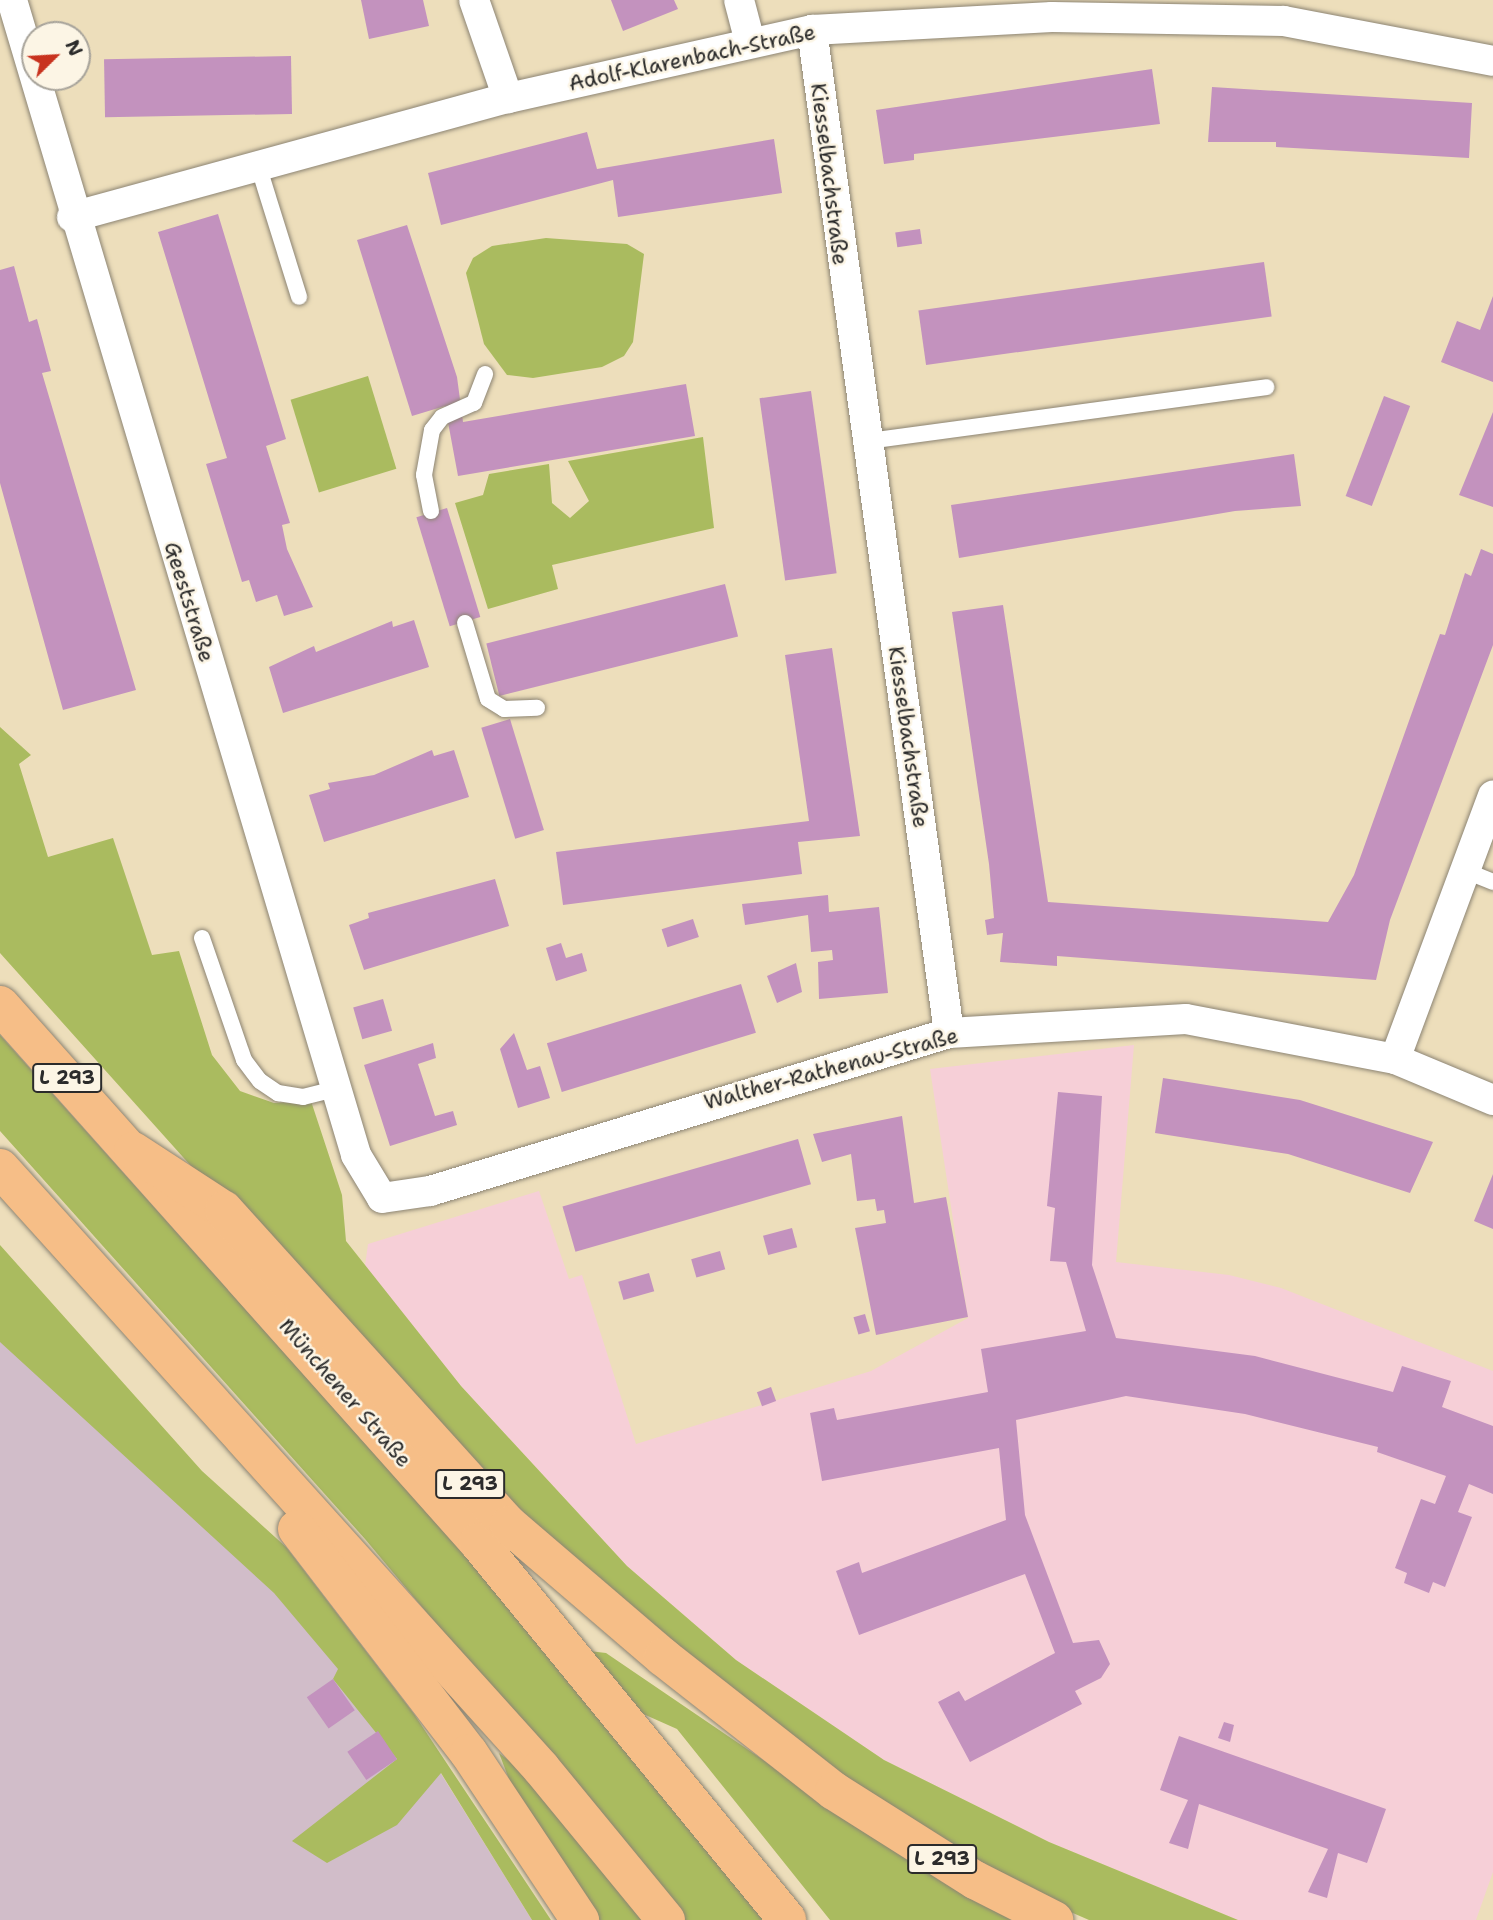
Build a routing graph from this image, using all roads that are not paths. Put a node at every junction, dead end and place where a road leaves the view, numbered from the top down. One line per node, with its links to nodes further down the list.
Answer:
1 (12, 0): 9 (street, Geeststraße)
2 (474, 0): 7 (street)
3 (739, 0): 5 (street)
4 (811, 30): 5 (street, Adolf-Klarenbach-Straße); 6 (street, Adolf-Klarenbach-Straße); 13 (street, Kiesselbachstraße)
5 (750, 42): 7 (street, Adolf-Klarenbach-Straße)
6 (1493, 61)
7 (509, 98): 8 (street, Adolf-Klarenbach-Straße)
8 (258, 166): 9 (street, Adolf-Klarenbach-Straße); 10 (lane)
9 (72, 217): 24 (street, Geeststraße)
10 (299, 297)
11 (485, 374): 14 (lane)
12 (1266, 387): 13 (lane)
13 (868, 441): 22 (street, Kiesselbachstraße)
14 (431, 511)
15 (465, 623): 16 (lane)
16 (537, 708)
17 (1493, 796): 18 (street)
18 (1466, 871): 19 (lane); 23 (street)
19 (1493, 882)
20 (202, 938): 24 (lane)
21 (0, 1005): 26 (highway, Münchener Straße / L 293)
22 (949, 1033): 23 (street, Walther-Rathenau-Straße); 28 (street, Walther-Rathenau-Straße)
23 (1395, 1059): 25 (street, Walther-Rathenau-Straße)
24 (336, 1089): 28 (street, Geeststraße)
25 (1493, 1100)
26 (133, 1151): 32 (highway, Münchener Straße / L 293); 33 (highway, L 293)
27 (0, 1168): 29 (highway)
28 (382, 1198)
29 (292, 1492): 30 (highway); 31 (highway)
30 (580, 1920)
31 (666, 1920)
32 (787, 1920)
33 (1054, 1920)

